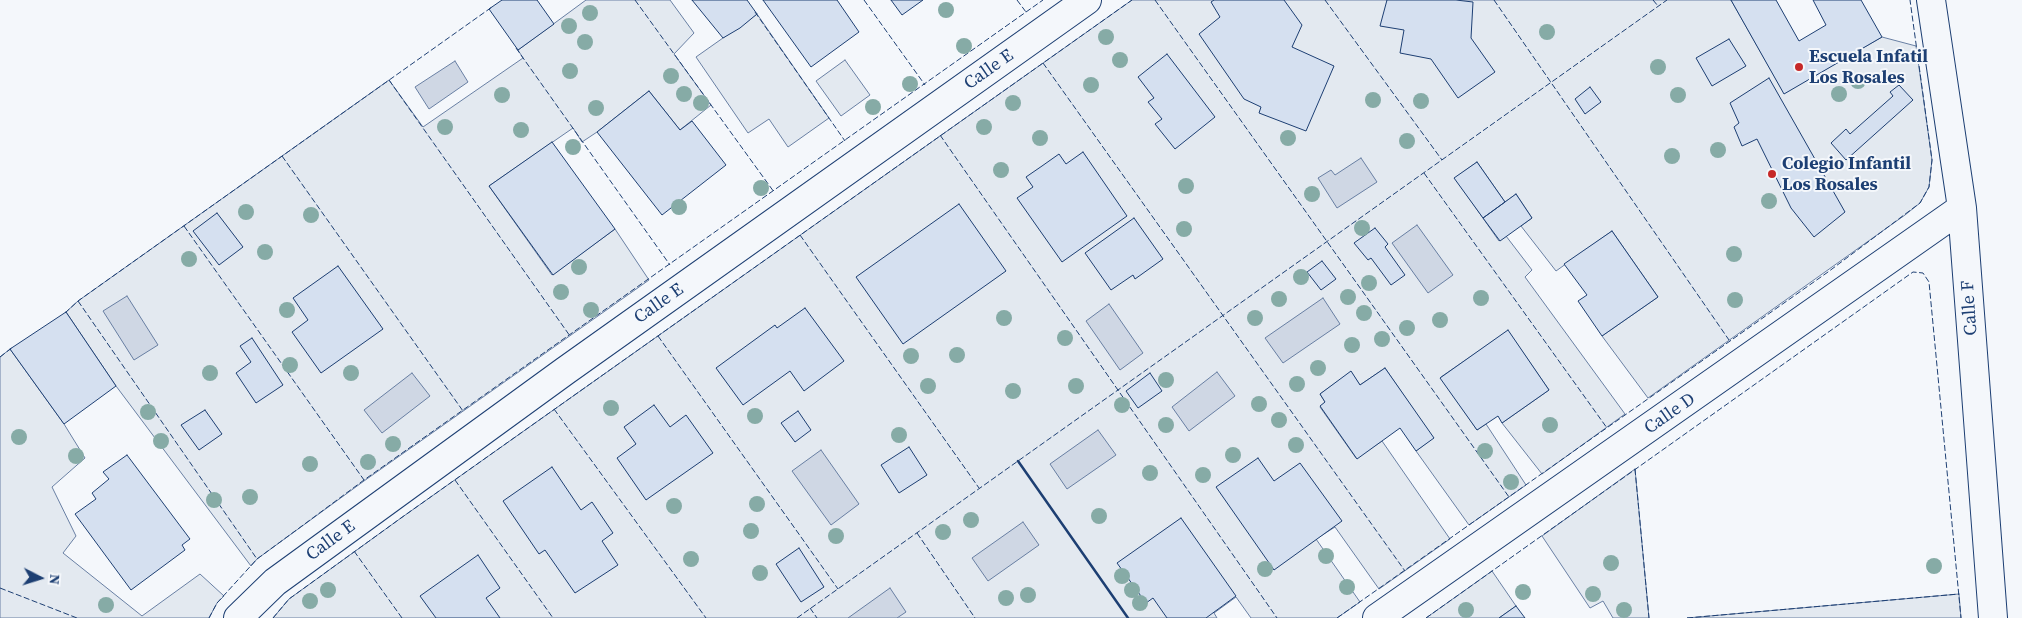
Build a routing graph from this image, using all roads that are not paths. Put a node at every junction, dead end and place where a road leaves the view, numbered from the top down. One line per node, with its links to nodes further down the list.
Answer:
1 (1087, 0): 4 (street, Calle E)
2 (1931, 0): 3 (street, Calle F)
3 (1962, 208): 5 (street, Calle D); 6 (street, Calle F)
4 (238, 618)
5 (1377, 618)
6 (1993, 618)

